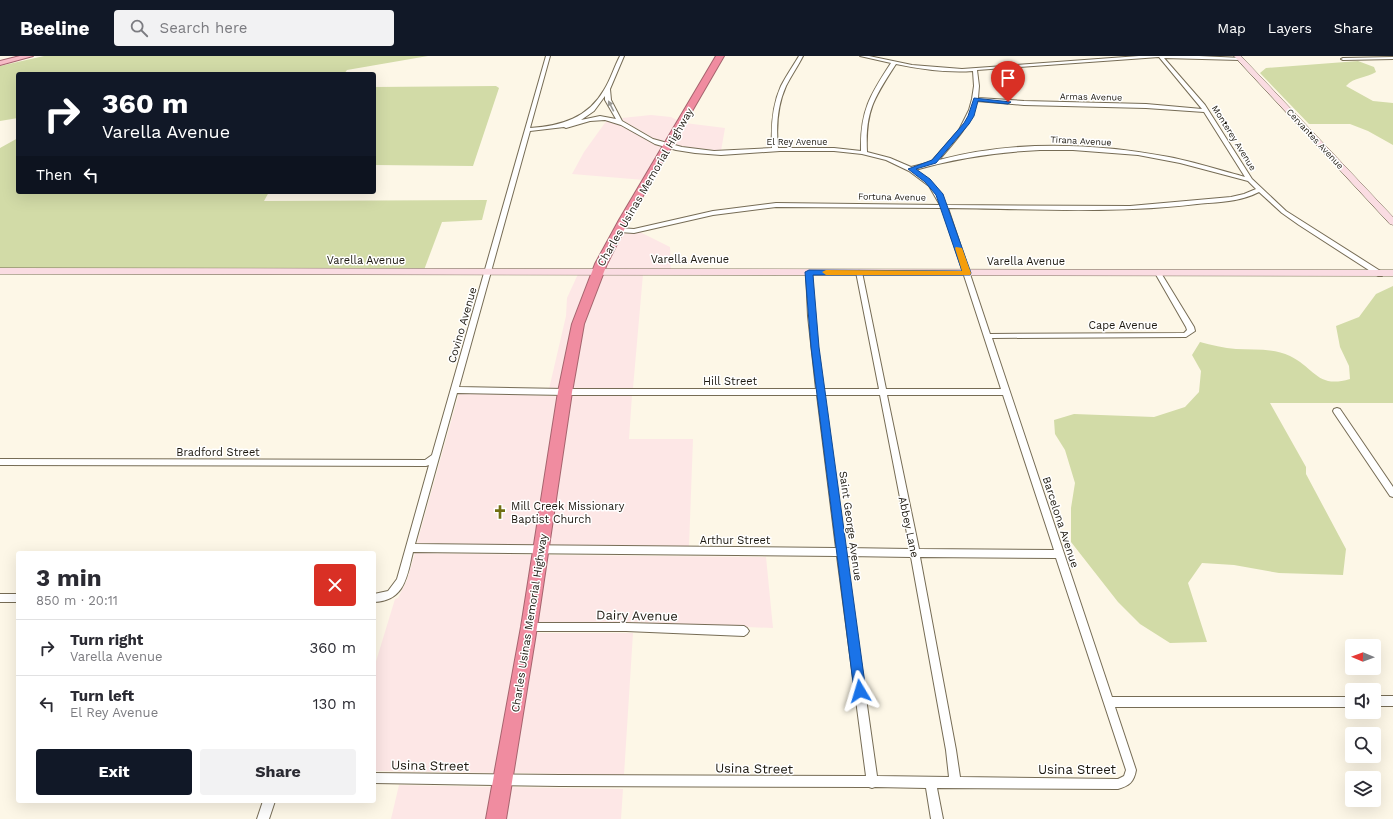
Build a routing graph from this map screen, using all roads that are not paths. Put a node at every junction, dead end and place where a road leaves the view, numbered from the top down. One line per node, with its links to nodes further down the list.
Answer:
1 (29, 56): 11 (main road)
2 (548, 56): 19 (street, Covino Avenue)
3 (622, 56): 14 (street)
4 (720, 56): 20 (highway, Charles Usinas Memorial Highway)
5 (801, 56): 21 (street)
6 (862, 56): 12 (street)
7 (1160, 56): 8 (street); 13 (street); 16 (street, Monterey Avenue)
8 (1239, 58): 28 (street, Cervantes Avenue)
9 (1393, 58): 10 (street)
10 (1343, 59)
11 (0, 63)
12 (894, 63): 13 (street); 22 (street)
13 (975, 70): 15 (street)
14 (608, 89): 17 (street, one-way to 14); 18 (street)
15 (976, 99): 16 (street, Armas Avenue); 23 (street)
16 (1206, 110): 25 (street, Monterey Avenue)
17 (620, 122): 18 (street, El Rey Avenue); 20 (street, El Rey Avenue)
18 (566, 126): 19 (street)
19 (527, 130): 34 (street, Covino Avenue)
20 (668, 146): 21 (street, El Rey Avenue); 29 (highway, Charles Usinas Memorial Highway)
21 (775, 150): 22 (street, El Rey Avenue)
22 (864, 153): 24 (street, El Rey Avenue)
23 (934, 162): 24 (street, Tirana Avenue); 25 (street, Tirana Avenue)
24 (911, 169): 27 (street, El Rey Avenue)
25 (1250, 180): 26 (street, Monterey Avenue)
26 (1260, 189): 27 (street, Fortuna Avenue); 38 (street, Monterey Avenue)
27 (945, 207): 29 (street, Fortuna Avenue); 35 (street, El Rey Avenue)
28 (1393, 222)
29 (619, 230): 31 (highway, Charles Usinas Memorial Highway)
30 (0, 271): 34 (street, Varella Avenue)
31 (597, 272): 32 (street, Varella Avenue); 34 (street, Varella Avenue); 41 (highway, Charles Usinas Memorial Highway)
32 (809, 272): 33 (street, Varella Avenue); 42 (street, Saint George Avenue)
33 (859, 272): 35 (street, Varella Avenue); 43 (street, Abbey Lane)
34 (488, 273): 40 (street, Covino Avenue)
35 (967, 273): 36 (street, Varella Avenue); 39 (street, Barcelona Avenue)
36 (1158, 273): 38 (street, Varella Avenue); 39 (street, Cape Avenue)
37 (1393, 273): 38 (street)
38 (1380, 274)
39 (987, 336): 44 (street, Barcelona Avenue)
40 (455, 390): 41 (street, Hill Street); 46 (street, Covino Avenue)
41 (565, 392): 42 (street, Hill Street); 50 (highway, Charles Usinas Memorial Highway)
42 (820, 392): 43 (street, Hill Street); 51 (street, Saint George Avenue)
43 (883, 392): 44 (street, Hill Street); 52 (street, Abbey Lane)
44 (1005, 392): 53 (street, Barcelona Avenue)
45 (1336, 411): 48 (street)
46 (434, 458): 47 (street, Bradford Street); 49 (street, Covino Avenue)
47 (0, 462)
48 (1393, 494)
49 (410, 548): 50 (street, Arthur Street); 56 (street, Covino Avenue)
50 (541, 550): 51 (street, Arthur Street); 57 (highway, Charles Usinas Memorial Highway)
51 (842, 552): 52 (street, Arthur Street); 66 (street, Saint George Avenue)
52 (915, 553): 53 (street, Arthur Street); 68 (street, Abbey Lane)
53 (1060, 554): 59 (street, Barcelona Avenue)
54 (0, 598): 55 (street)
55 (16, 598)
56 (376, 598)
57 (529, 628): 58 (street, Dairy Avenue); 65 (highway, Charles Usinas Memorial Highway)
58 (744, 631)
59 (1109, 702): 60 (street); 64 (street, Barcelona Avenue)
60 (1345, 702)
61 (1381, 702): 62 (street)
62 (1392, 703)
63 (376, 778): 65 (street, Usina Street)
64 (1130, 778): 68 (street, Usina Street)
65 (504, 780): 66 (street, Usina Street); 71 (highway, Charles Usinas Memorial Highway)
66 (872, 783): 67 (street, Usina Street)
67 (931, 783): 68 (street, Usina Street); 72 (street)
68 (955, 783)
69 (268, 803): 70 (street)
70 (263, 819)
71 (496, 819)
72 (936, 819)

